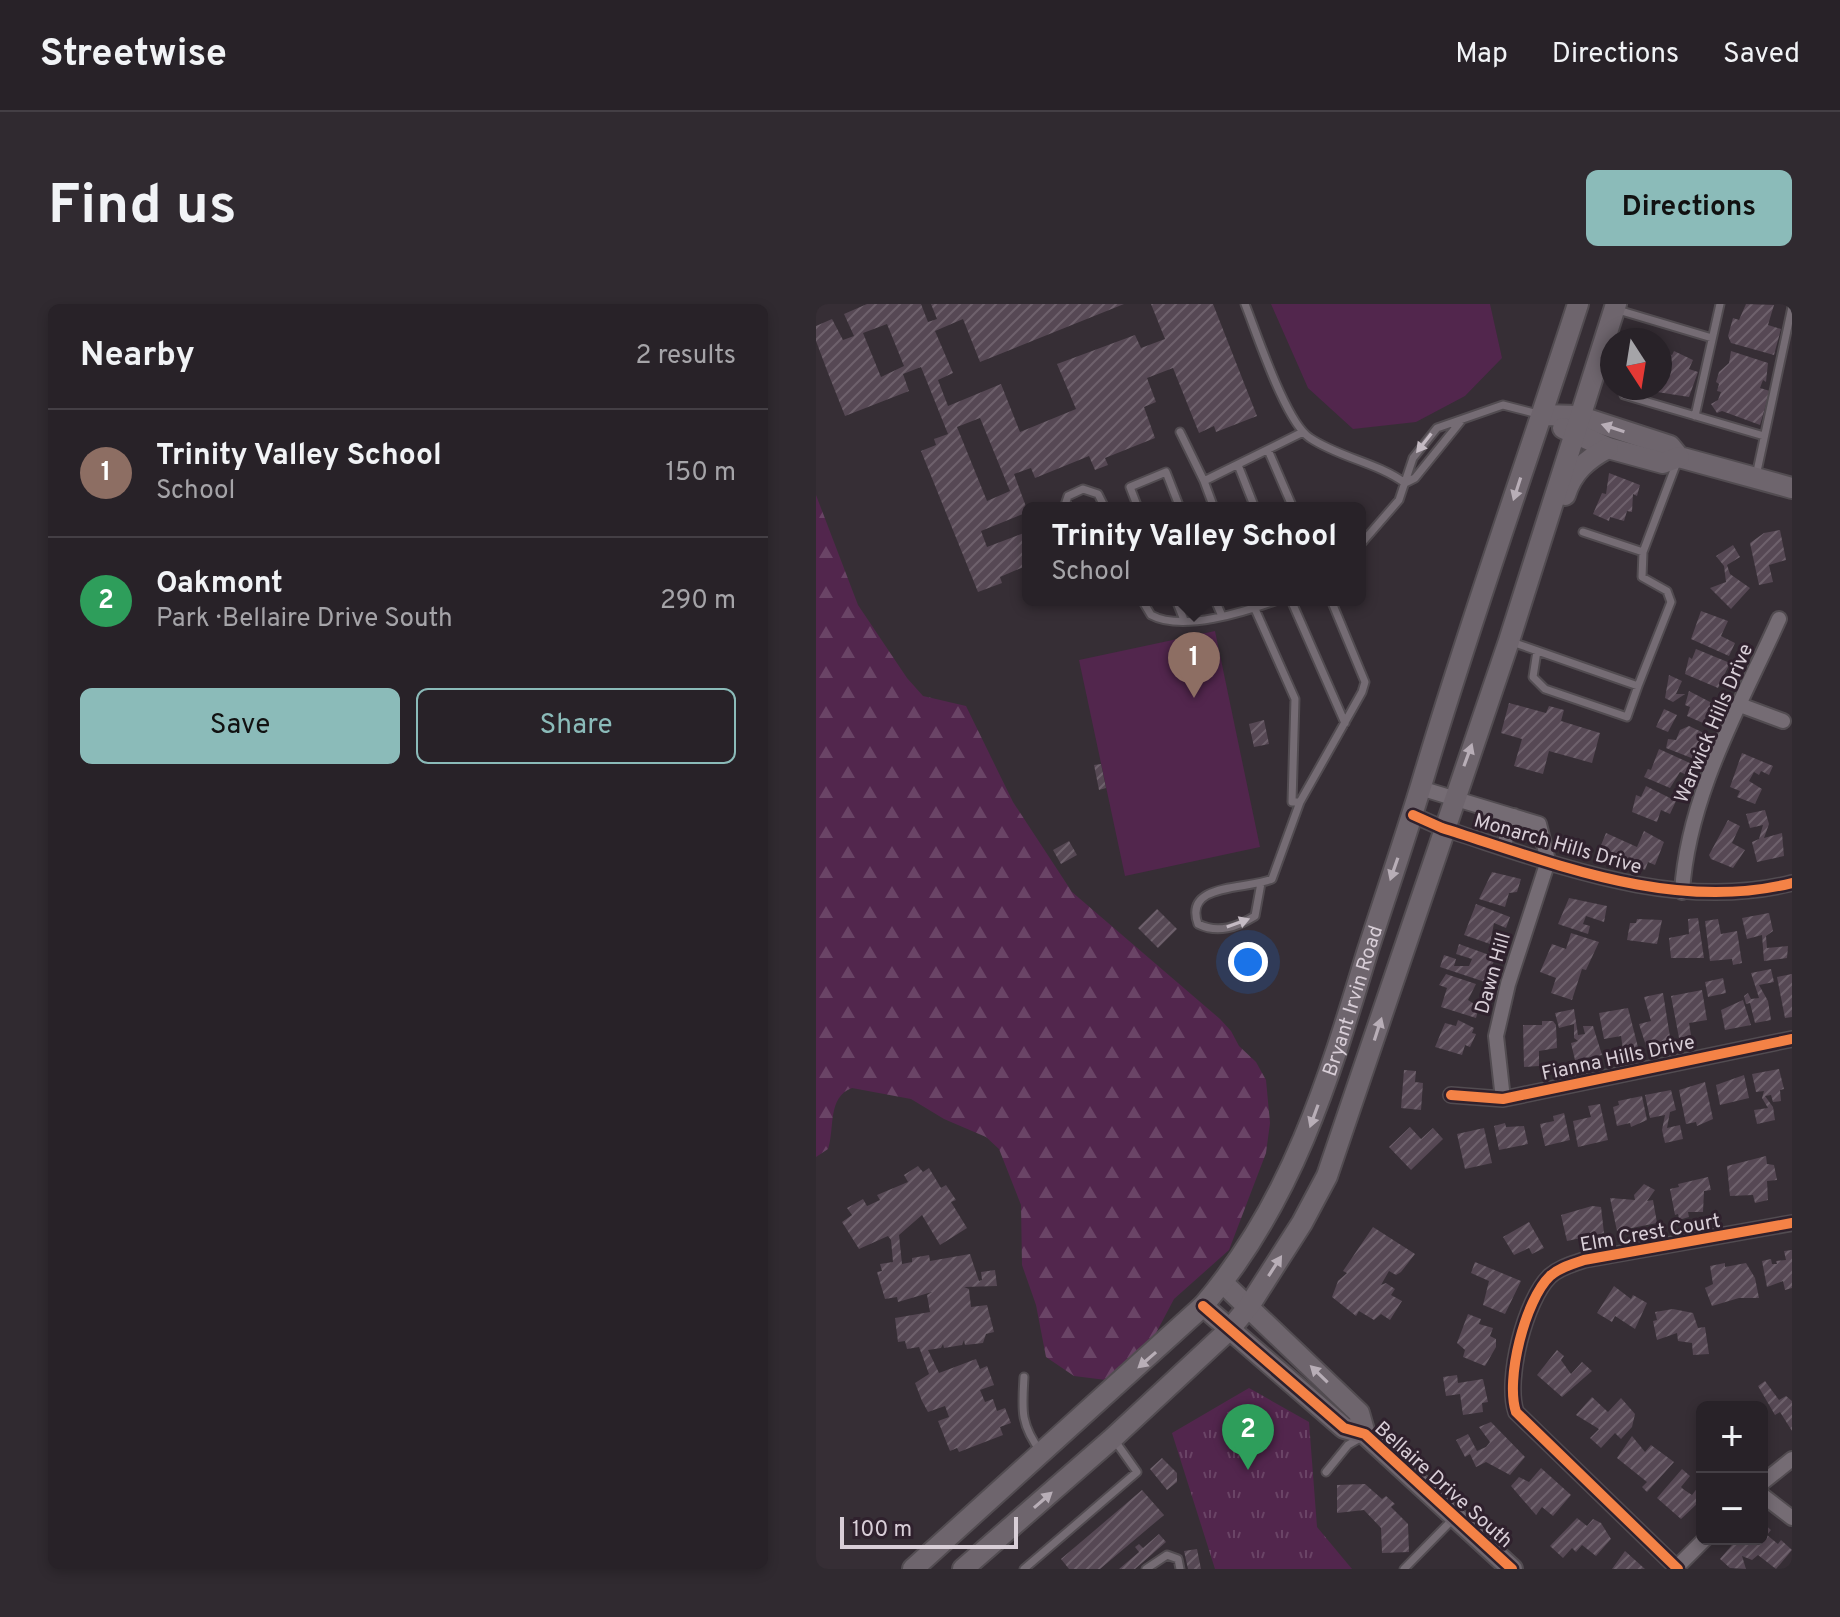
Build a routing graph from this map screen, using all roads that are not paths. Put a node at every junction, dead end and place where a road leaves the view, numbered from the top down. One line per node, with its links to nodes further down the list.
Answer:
1 (1245, 304): 13 (lane)
2 (1578, 304): 8 (main road, Bryant Irvin Road)
3 (1720, 304): 6 (lane)
4 (1615, 306): 6 (lane); 11 (main road, Bryant Irvin Road)
5 (1792, 307): 14 (lane)
6 (1712, 338): 9 (lane)
7 (1641, 400): 9 (lane)
8 (1542, 415): 10 (lane); 11 (main road); 50 (main road, Bryant Irvin Road, one-way to 50)
9 (1695, 416): 14 (lane)
10 (1461, 421): 21 (lane); 21 (lane, one-way to 21)
11 (1575, 425): 15 (main road); 17 (main road, one-way to 11); 33 (main road, Bryant Irvin Road)
12 (1180, 432): 20 (lane)
13 (1303, 432): 16 (lane); 21 (lane)
14 (1764, 436): 19 (lane)
15 (1608, 448): 17 (main road); 33 (main road)
16 (1268, 450): 18 (lane); 29 (lane)
17 (1679, 457): 19 (main road); 32 (lane)
18 (1238, 465): 20 (lane); 28 (lane)
19 (1756, 476): 22 (main road)
20 (1204, 481): 27 (lane)
21 (1405, 483): 31 (lane)
22 (1792, 488)
23 (1066, 502): 24 (lane)
24 (1102, 502)
25 (1136, 502): 26 (lane)
26 (1178, 502)
27 (1212, 502)
28 (1253, 502)
29 (1290, 502)
30 (1583, 532): 32 (lane)
31 (1366, 538)
32 (1643, 552): 46 (lane)
33 (1536, 560): 44 (main road, Bryant Irvin Road)
34 (1146, 606): 43 (lane)
35 (1178, 606): 43 (lane)
36 (1218, 606): 41 (lane)
37 (1248, 606): 41 (lane)
38 (1254, 606): 52 (lane)
39 (1294, 606): 49 (lane)
40 (1333, 606): 49 (lane)
41 (1222, 616): 43 (lane)
42 (1779, 619): 47 (street, Warwick Hills Drive)
43 (1184, 620)
44 (1509, 641): 45 (lane); 51 (main road, Bryant Irvin Road, one-way to 44)
45 (1537, 651): 46 (lane); 46 (lane)
46 (1638, 686)
47 (1740, 705): 48 (street); 60 (street, Warwick Hills Drive)
48 (1783, 721)
49 (1345, 723): 52 (lane)
50 (1420, 788): 51 (street, Monarch Hills Drive); 53 (main road, Bryant Irvin Road)
51 (1453, 798): 54 (street, Monarch Hills Drive); 55 (main road, Bryant Irvin Road)
52 (1300, 802): 58 (lane)
53 (1413, 815): 55 (street, Monarch Hills Drive); 65 (main road, Bryant Irvin Road, one-way to 65)
54 (1514, 816): 56 (street, Monarch Hills Drive); 57 (street, Monarch Hills Drive)
55 (1442, 828): 56 (street, Monarch Hills Drive); 67 (main road, Bryant Irvin Road, one-way to 55)
56 (1503, 847): 57 (street, Monarch Hills Drive)
57 (1548, 861): 60 (street, Monarch Hills Drive); 63 (street, Dawn Hill)
58 (1261, 883): 58 (lane, one-way to 58)
59 (1792, 883): 60 (street, Monarch Hills Drive)
60 (1682, 892)
61 (1792, 1039): 63 (street, Fianna Hills Drive)
62 (1451, 1095): 63 (street, Fianna Hills Drive)
63 (1503, 1099)
64 (1792, 1223): 81 (street, Elm Crest Court)
65 (1223, 1283): 66 (main road, Bryant Irvin Road); 67 (main road, Bellaire Drive South)
66 (1203, 1306): 68 (main road, Bellaire Drive South); 72 (main road, Bryant Irvin Road, one-way to 72)
67 (1249, 1306): 68 (main road, Bryant Irvin Road); 70 (main road, Bellaire Drive South, one-way to 67)
68 (1230, 1329): 70 (main road, Bellaire Drive South); 71 (main road, Bryant Irvin Road)
69 (1024, 1377): 72 (lane)
70 (1365, 1434): 74 (lane); 78 (main road, Bellaire Drive South)
71 (1113, 1438): 76 (main road, Bryant Irvin Road); 84 (lane)
72 (1043, 1453): 76 (main road); 82 (main road, Bryant Irvin Road)
73 (1792, 1459): 75 (street)
74 (1326, 1472)
75 (1768, 1478)
76 (1068, 1479): 83 (main road, Bryant Irvin Road, one-way to 76)
77 (1768, 1500): 79 (street)
78 (1455, 1517): 87 (lane); 88 (main road, Bellaire Drive South)
79 (1792, 1518)
80 (1699, 1545): 81 (street, Elm Crest Court)
81 (1677, 1568)
82 (913, 1569)
83 (963, 1569)
84 (1024, 1569)
85 (1146, 1569): 86 (lane)
86 (1180, 1569)
87 (1404, 1569)
88 (1512, 1569)

